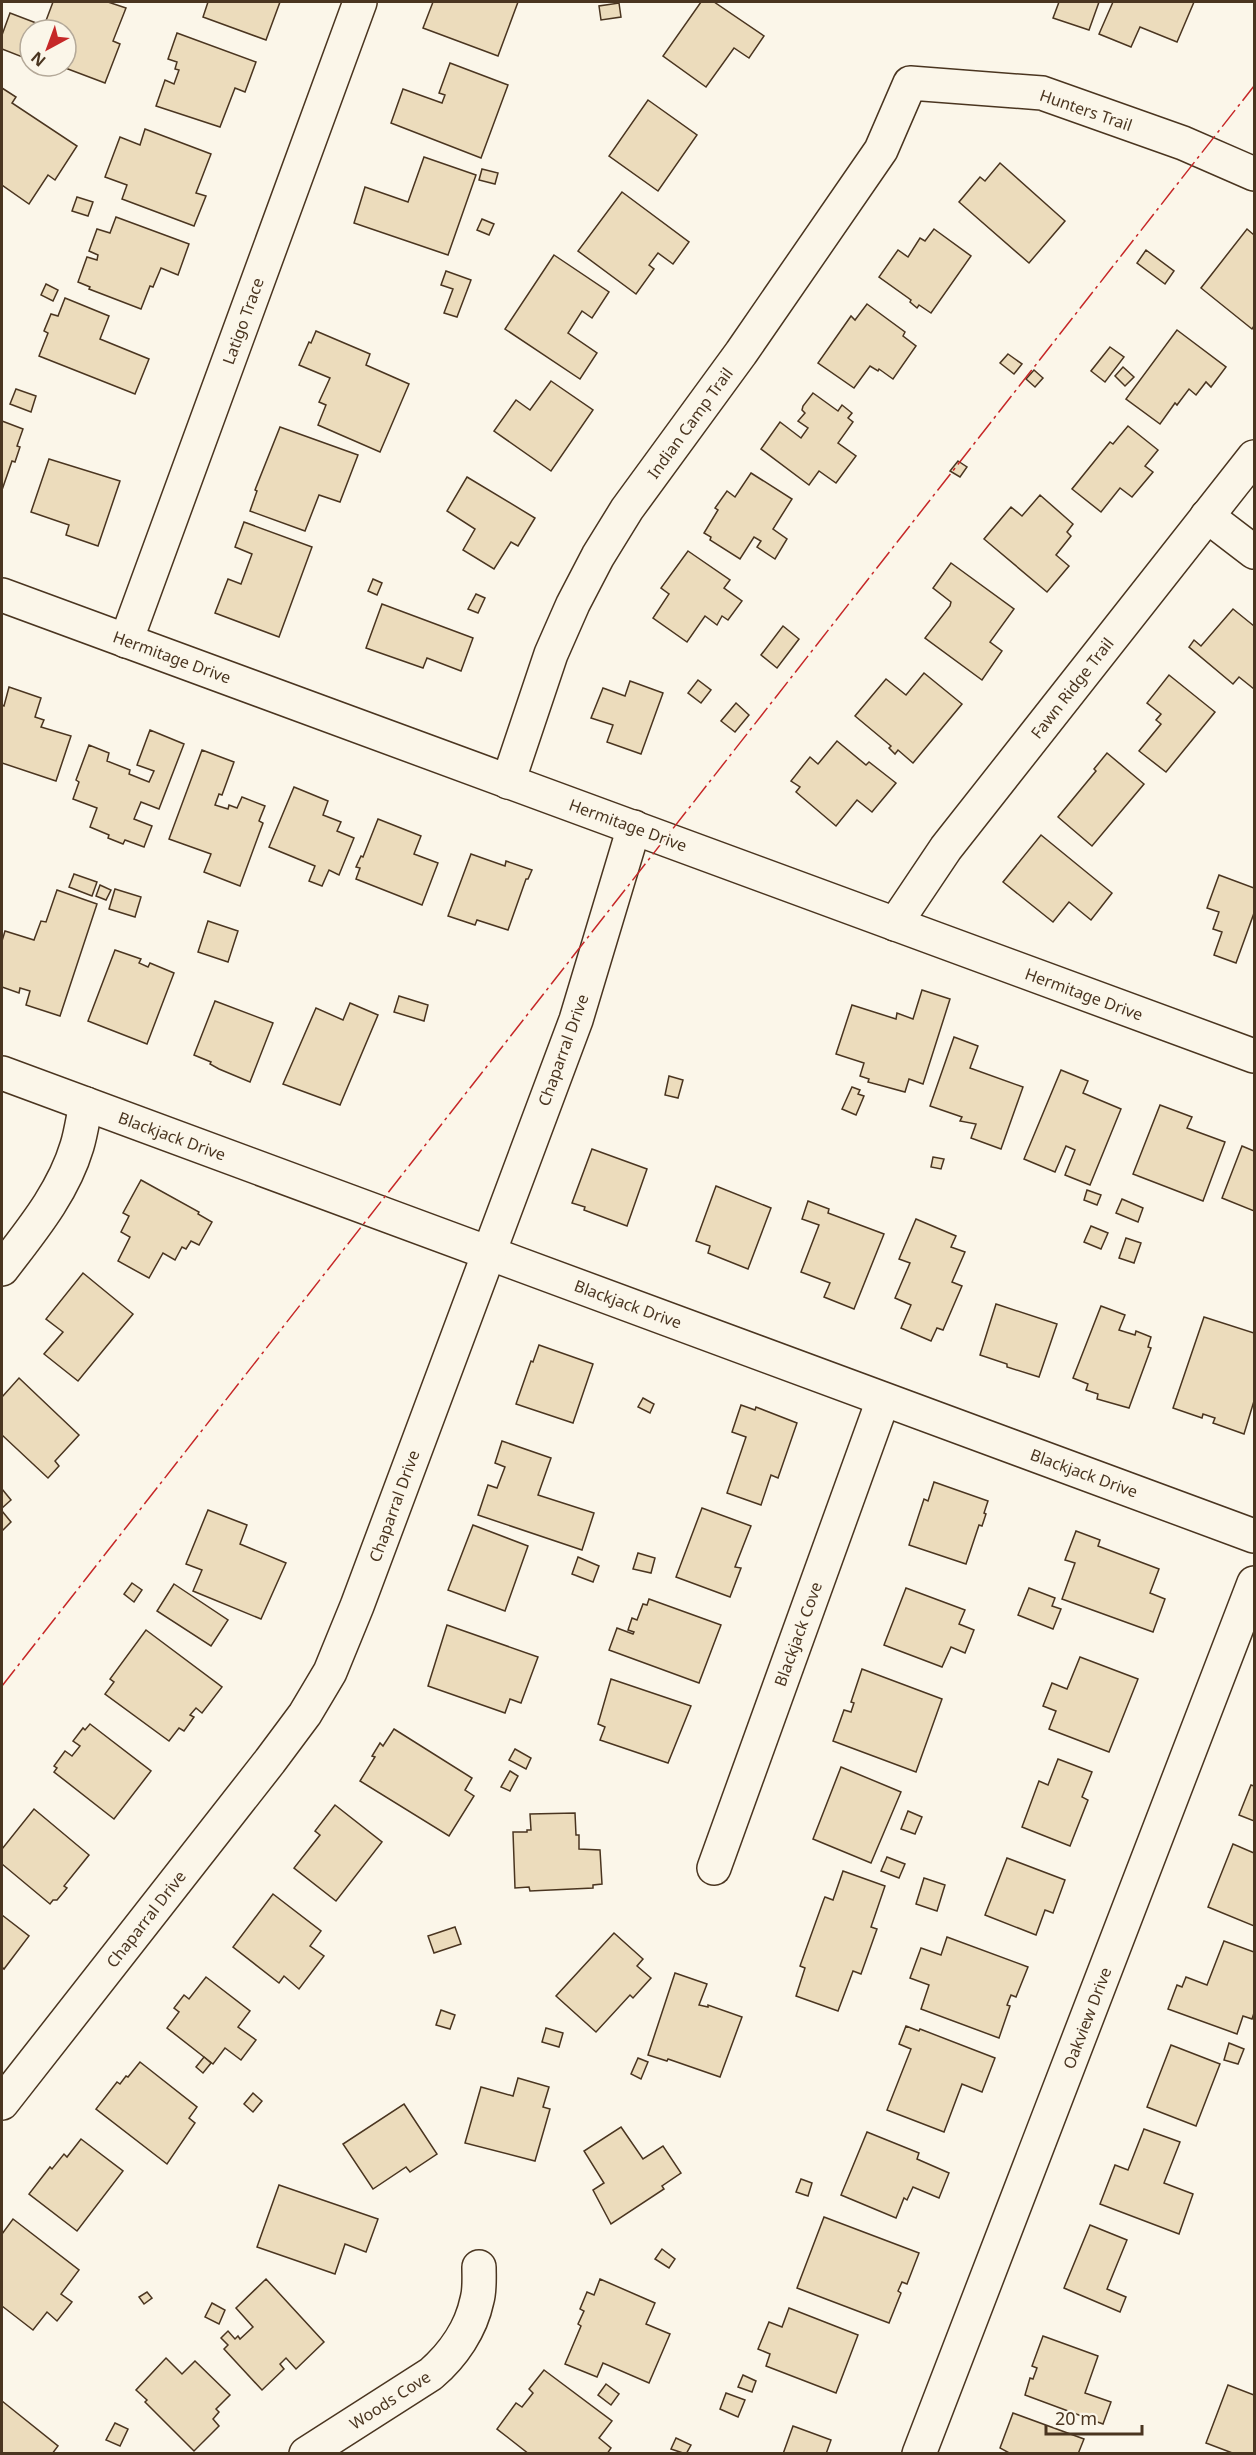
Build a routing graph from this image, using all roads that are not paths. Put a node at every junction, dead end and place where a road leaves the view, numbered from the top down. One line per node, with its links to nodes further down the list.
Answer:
1 (360, 2): 8 (street, Latigo Trace)
2 (910, 83): 3 (street, Hunters Trail); 9 (street, Indian Camp Trail)
3 (1254, 174)
4 (1254, 457): 5 (street, Fawn Ridge Trail)
5 (1207, 516): 6 (street); 11 (street, Fawn Ridge Trail)
6 (1254, 552)
7 (2, 595): 8 (street, Hermitage Drive)
8 (126, 641): 9 (street, Hermitage Drive)
9 (508, 782): 10 (street, Hermitage Drive)
10 (634, 827): 11 (street, Hermitage Drive); 15 (street, Chaparral Drive)
11 (895, 924): 12 (street, Hermitage Drive)
12 (1254, 1056)
13 (2, 1074): 14 (street, Blackjack Drive)
14 (86, 1104): 15 (street, Blackjack Drive); 16 (street)
15 (488, 1252): 17 (street, Blackjack Drive); 21 (street, Chaparral Drive)
16 (2, 1269)
17 (883, 1400): 18 (street, Blackjack Drive); 20 (street, Blackjack Cove)
18 (1254, 1536)
19 (1254, 1583): 24 (street, Oakview Drive)
20 (714, 1868)
21 (2, 2103)
22 (479, 2267): 23 (street, Woods Cove)
23 (306, 2454)
24 (919, 2454)

